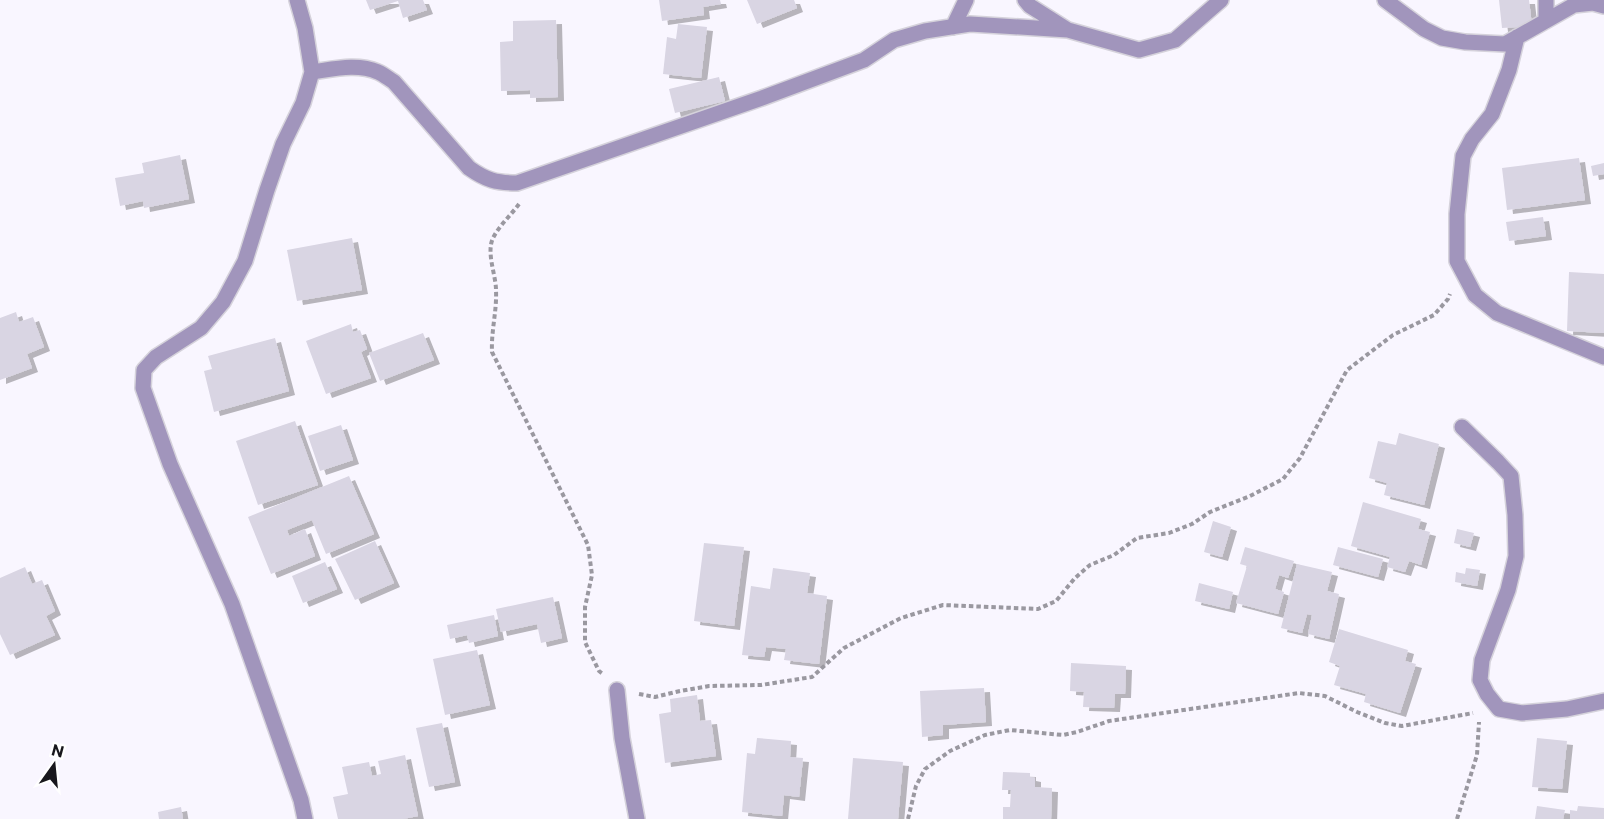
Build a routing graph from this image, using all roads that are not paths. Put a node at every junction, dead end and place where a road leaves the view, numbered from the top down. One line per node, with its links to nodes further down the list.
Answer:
1 (297, 0): 12 (street)
2 (966, 0): 9 (street)
3 (1025, 0): 10 (street)
4 (1221, 0): 10 (street)
5 (1385, 0): 11 (street)
6 (1546, 0): 8 (street)
7 (1604, 6): 8 (street)
8 (1546, 21): 11 (street)
9 (953, 27): 10 (street); 12 (street)
10 (1068, 30)
11 (1518, 37): 13 (street)
12 (312, 72): 17 (street)
13 (1604, 357)
14 (1462, 427): 16 (street)
15 (617, 690): 18 (street)
16 (1604, 701)
17 (305, 819)
18 (637, 819)

